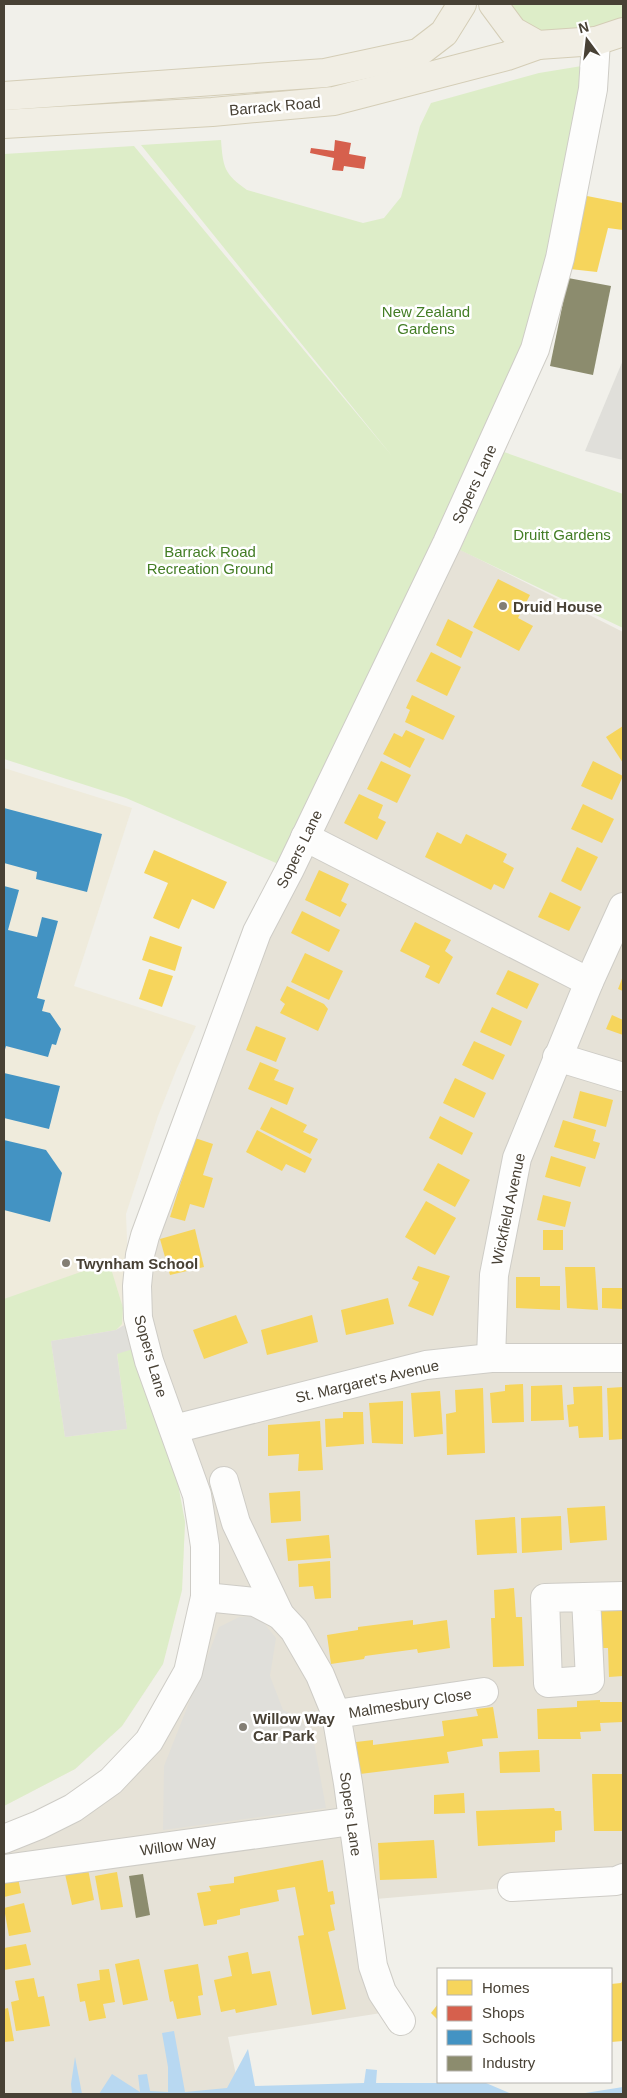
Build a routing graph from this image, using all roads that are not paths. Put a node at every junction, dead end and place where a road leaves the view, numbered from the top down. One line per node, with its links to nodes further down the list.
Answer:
1 (462, 4): 6 (main road, Barrack Road)
2 (493, 4): 5 (main road)
3 (623, 32): 4 (main road, Barrack Road)
4 (596, 41): 5 (main road, Barrack Road); 8 (street, Sopers Lane)
5 (538, 45): 7 (main road, Barrack Road)
6 (4, 96)
7 (4, 124)
8 (305, 837): 10 (street); 15 (street, Sopers Lane)
9 (623, 907): 10 (street, Wickfield Avenue)
10 (589, 982): 11 (street, Wickfield Avenue)
11 (557, 1057): 12 (street); 13 (street, Wickfield Avenue)
12 (623, 1077)
13 (492, 1358): 14 (street, St. Margaret's Avenue); 15 (street, St. Margaret's Avenue)
14 (623, 1358)
15 (174, 1429): 17 (street, Sopers Lane)
16 (224, 1481): 20 (street, Sopers Lane)
17 (205, 1596): 20 (street, Sopers Lane); 24 (street)
18 (623, 1596): 19 (street)
19 (586, 1597)
20 (280, 1615): 22 (street, Sopers Lane)
21 (484, 1692): 22 (street, Malmesbury Close)
22 (336, 1714): 23 (street, Sopers Lane)
23 (352, 1821): 25 (street, Willow Way); 28 (street, Sopers Lane)
24 (4, 1839)
25 (4, 1869)
26 (623, 1878): 27 (street)
27 (512, 1887)
28 (401, 2021)

